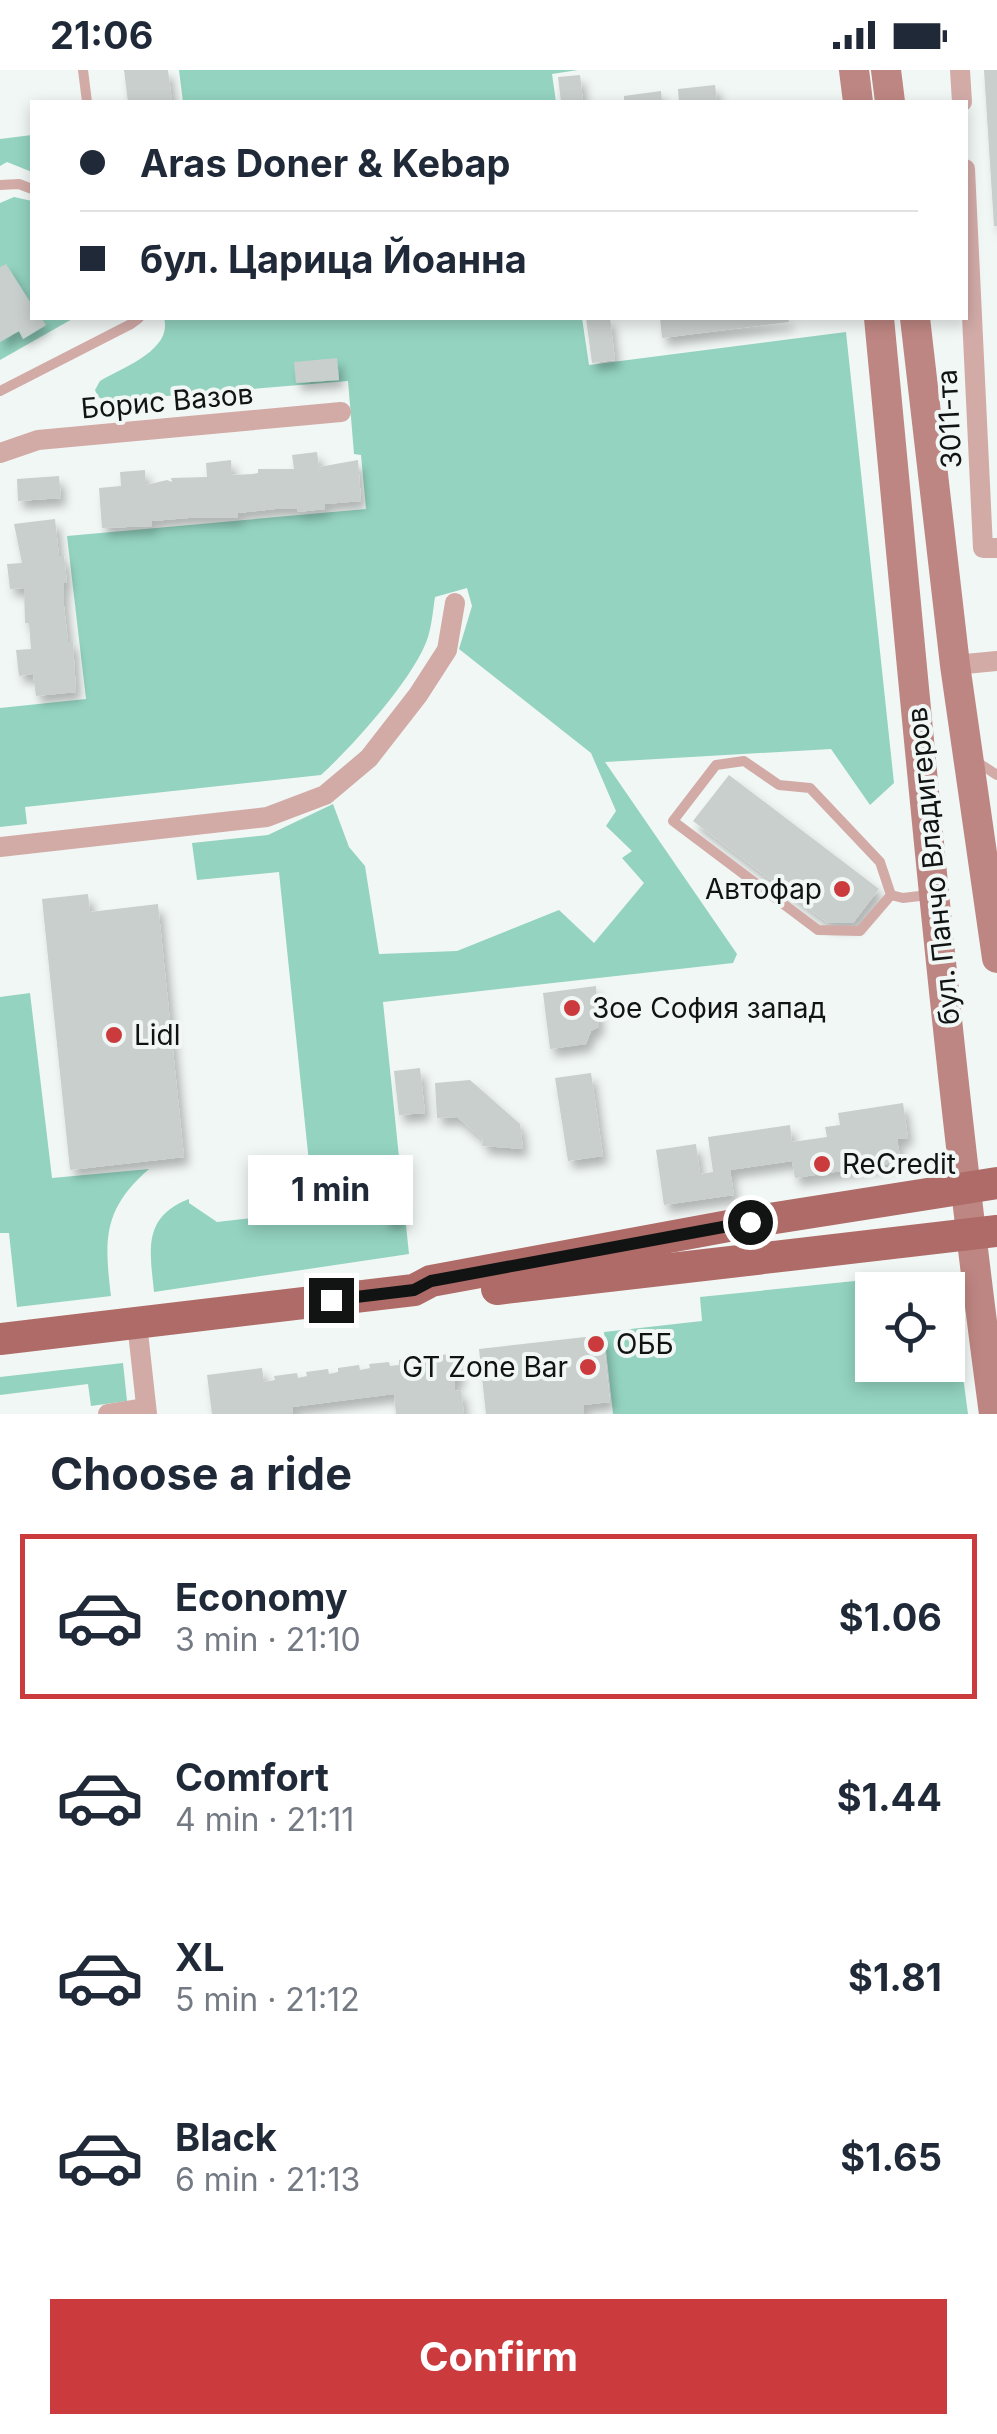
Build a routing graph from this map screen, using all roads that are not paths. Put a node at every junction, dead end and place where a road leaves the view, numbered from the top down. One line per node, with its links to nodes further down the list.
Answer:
1 (83, 70): 5 (lane)
2 (854, 70): 6 (main road)
3 (886, 70): 7 (main road)
4 (960, 70): 8 (street)
5 (87, 100)
6 (858, 100)
7 (890, 100)
8 (962, 100)
9 (0, 185): 10 (lane)
10 (30, 188)
11 (968, 214): 18 (street, 3011-та)
12 (136, 320): 15 (lane)
13 (879, 320): 25 (main road, бул. Панчо Владигеров)
14 (915, 320): 21 (main road, бул. Панчо Владигеров)
15 (0, 391)
16 (340, 412): 17 (street, Борис Вазов)
17 (0, 453)
18 (990, 548)
19 (455, 603): 24 (street)
20 (997, 660): 21 (street)
21 (955, 665): 22 (main road, бул. Панчо Владигеров)
22 (968, 756): 23 (lane); 27 (main road, бул. Панчо Владигеров)
23 (997, 775)
24 (0, 846)
25 (934, 894): 26 (lane); 28 (main road, бул. Панчо Владигеров)
26 (891, 895): 26 (lane)
27 (997, 958)
28 (982, 1186): 29 (main road, бул. Панчо Владигеров); 30 (main road)
29 (984, 1233): 30 (main road); 35 (main road, бул. Панчо Владигеров)
30 (414, 1290): 31 (main road)
31 (137, 1323): 32 (main road); 33 (street)
32 (0, 1339)
33 (146, 1411): 34 (street)
34 (108, 1414)
35 (994, 1414)

